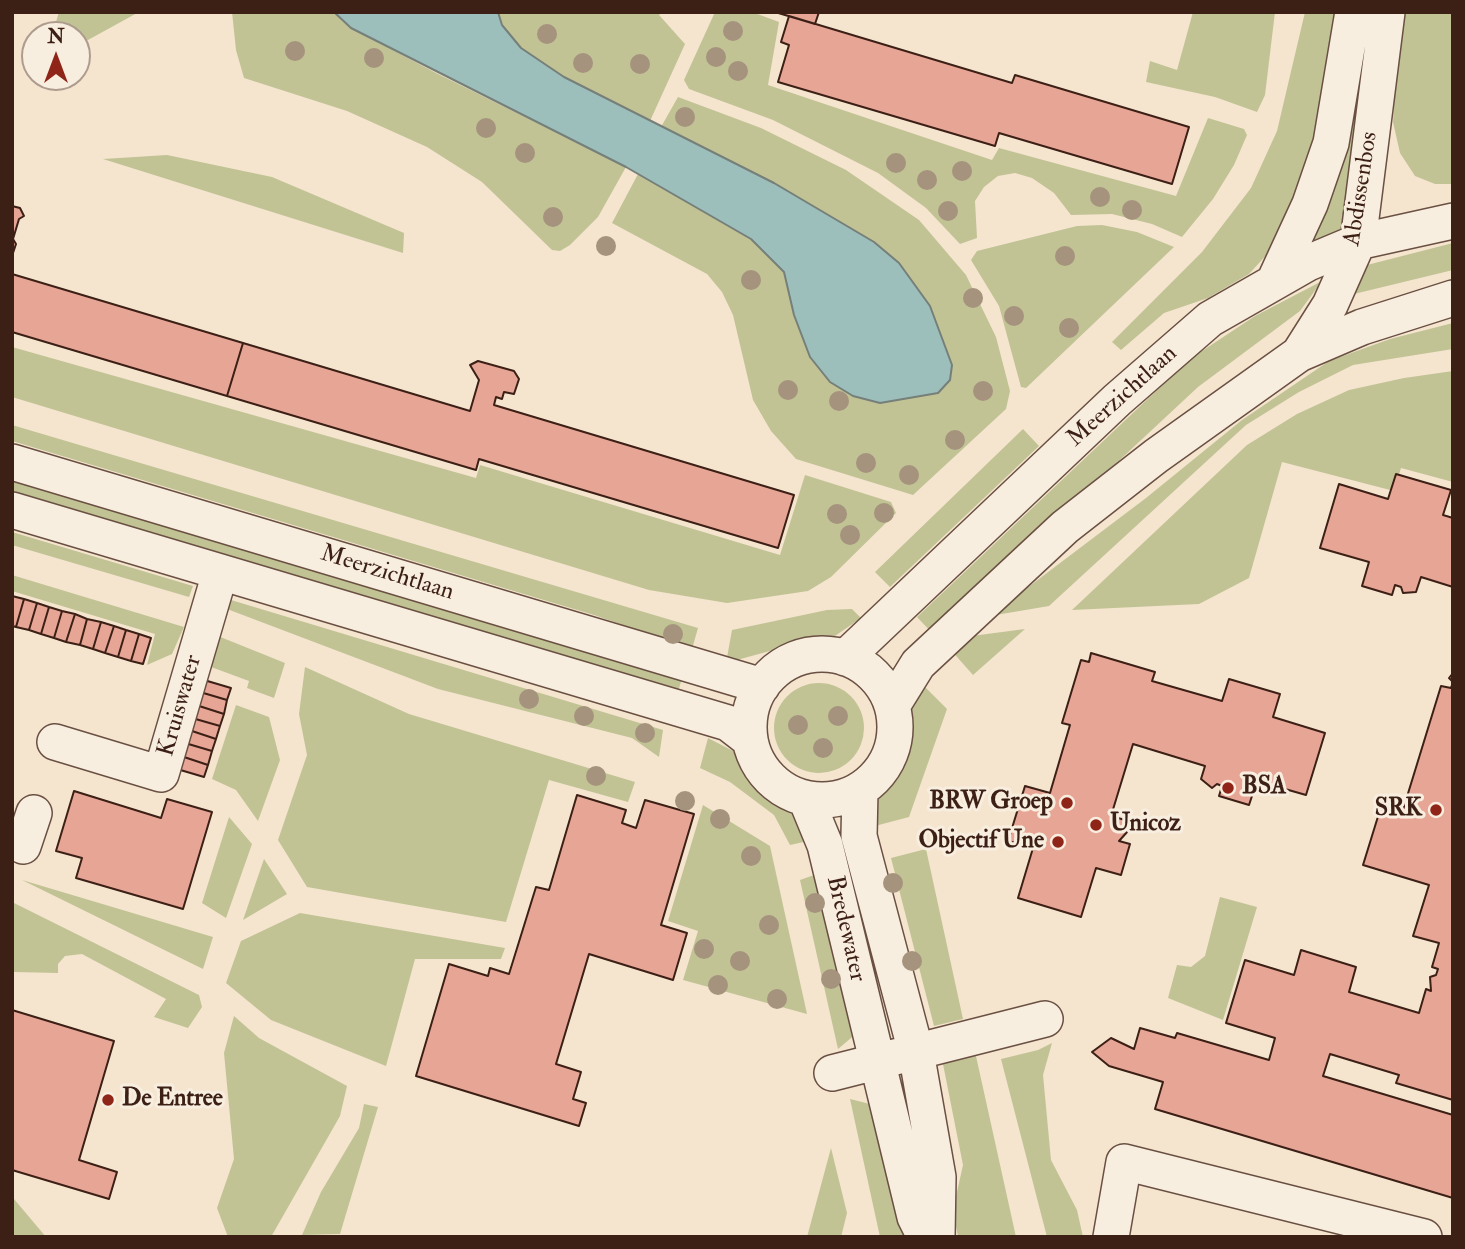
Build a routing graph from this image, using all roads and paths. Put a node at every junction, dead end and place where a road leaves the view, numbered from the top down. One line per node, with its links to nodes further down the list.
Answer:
1 (1353, 12): 5 (street, Abdissenbos)
2 (1387, 12): 4 (street, Abdissenbos)
3 (1453, 221): 4 (street, Meerzichtlaan)
4 (1358, 242): 5 (street, Meerzichtlaan); 7 (street, Abdissenbos)
5 (1274, 282): 11 (street, Meerzichtlaan)
6 (1453, 298): 7 (street)
7 (1298, 354): 13 (street)
8 (12, 462): 12 (street, Meerzichtlaan)
9 (12, 510): 10 (street, Meerzichtlaan)
10 (220, 573): 14 (street, Meerzichtlaan); 15 (street, Kruiswater)
11 (845, 659): 12 (street); 13 (street)
12 (762, 685): 14 (street)
13 (892, 706): 16 (street)
14 (750, 740): 17 (street)
15 (55, 742)
16 (860, 790): 17 (street); 21 (street, Bredewater)
17 (806, 799): 22 (street, Bredewater)
18 (34, 813): 19 (street)
19 (23, 846)
20 (1045, 1019): 21 (street)
21 (916, 1052): 22 (street); 25 (street, Bredewater)
22 (876, 1062): 23 (street); 24 (street, Bredewater)
23 (832, 1073)
24 (925, 1237)
25 (937, 1237)
26 (1111, 1237): 27 (street)
27 (1424, 1237)

